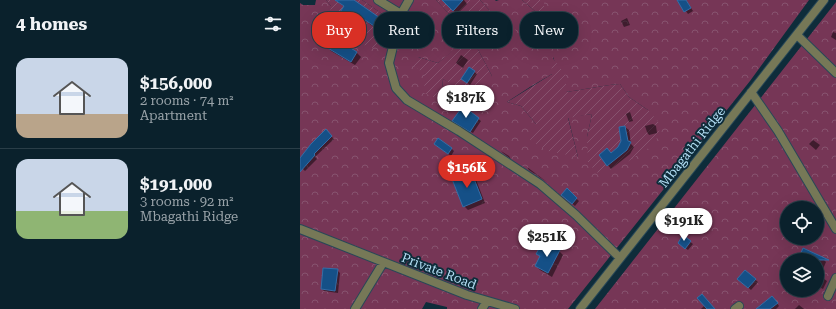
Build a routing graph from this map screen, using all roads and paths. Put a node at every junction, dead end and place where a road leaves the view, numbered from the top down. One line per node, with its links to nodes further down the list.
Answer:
1 (378, 0): 4 (street)
2 (409, 0): 5 (street)
3 (824, 0): 6 (street, Mbagathi Ridge)
4 (399, 12)
5 (403, 12)
6 (797, 35): 8 (street); 9 (street, Mbagathi Ridge)
7 (394, 48): 12 (street)
8 (836, 73)
9 (751, 92): 10 (street); 12 (street, Mbagathi Ridge)
10 (836, 228)
11 (300, 229): 13 (street, Private Road)
12 (620, 258): 20 (street, Mbagathi Ridge)
13 (383, 263): 16 (street, Private Road); 17 (street, Private Road)
14 (836, 278): 15 (street)
15 (828, 296)
16 (487, 301): 18 (street, Private Road); 19 (street, Private Road)
17 (355, 309)
18 (482, 309)
19 (515, 309)
20 (580, 309)

